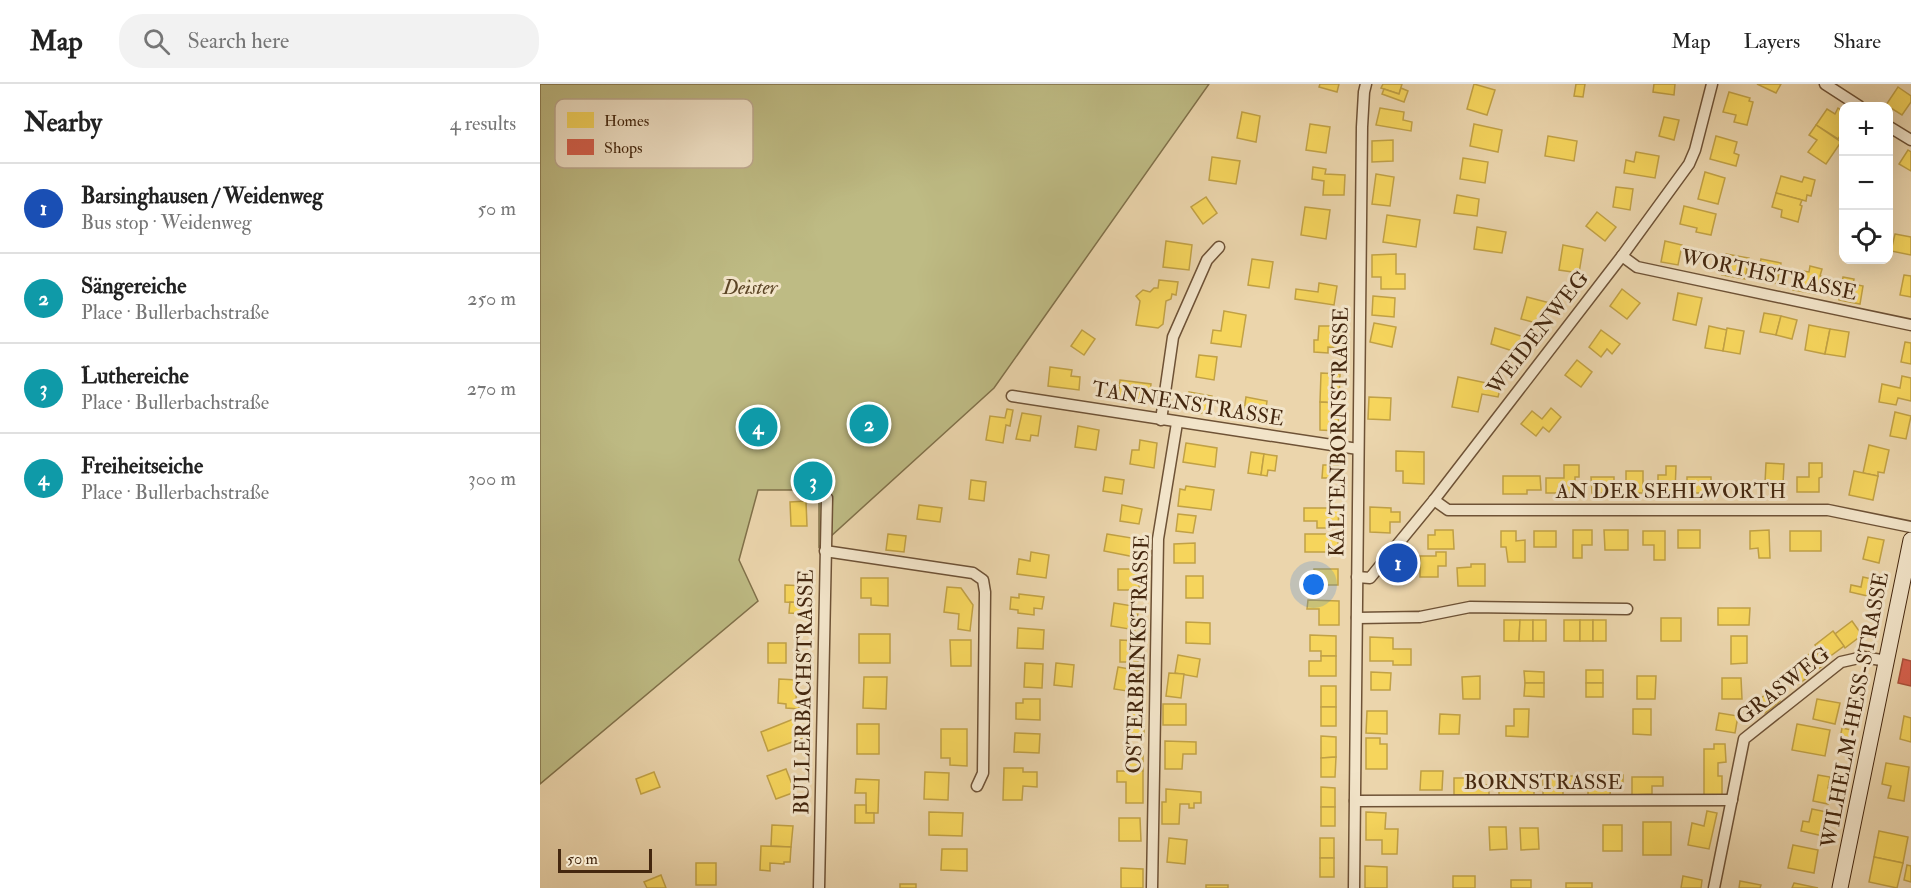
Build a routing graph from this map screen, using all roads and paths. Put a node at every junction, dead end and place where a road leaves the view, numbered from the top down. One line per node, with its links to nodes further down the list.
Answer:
1 (1366, 84): 13 (street, KALTENBORNSTRASSE)
2 (1712, 84): 8 (street, WEIDENWEG)
3 (1825, 84): 4 (street)
4 (1853, 102)
5 (1893, 129): 6 (street)
6 (1911, 141)
7 (1219, 246): 11 (street)
8 (1622, 256): 9 (street, WORTHSTRASSE); 15 (street, WEIDENWEG)
9 (1911, 325)
10 (1011, 396): 11 (street, TANNENSTRASSE)
11 (1161, 420): 12 (street, TANNENSTRASSE)
12 (1177, 423): 13 (street, TANNENSTRASSE); 27 (street, OSTERBRINKSTRASSE)
13 (1358, 449): 19 (street, KALTENBORNSTRASSE)
14 (826, 498): 18 (street, BULLERBACHSTRASSE)
15 (1434, 500): 16 (street, AN DER SEHLWORTH); 19 (street, WEIDENWEG)
16 (1911, 527)
17 (1911, 540): 22 (main road, WILHELM-HESS-STRASSE)
18 (825, 551): 23 (street); 26 (street, BULLERBACHSTRASSE)
19 (1357, 578): 21 (street, KALTENBORNSTRASSE)
20 (1627, 609): 21 (street)
21 (1357, 618): 25 (street, KALTENBORNSTRASSE)
22 (1887, 661): 24 (street, GRASWEG); 30 (main road, WILHELM-HESS-STRASSE)
23 (977, 786)
24 (1732, 800): 25 (street, BORNSTRASSE); 29 (street, GRASWEG)
25 (1355, 801): 28 (street, KALTENBORNSTRASSE)
26 (819, 888)
27 (1152, 888)
28 (1354, 888)
29 (1714, 888)
30 (1840, 888)

